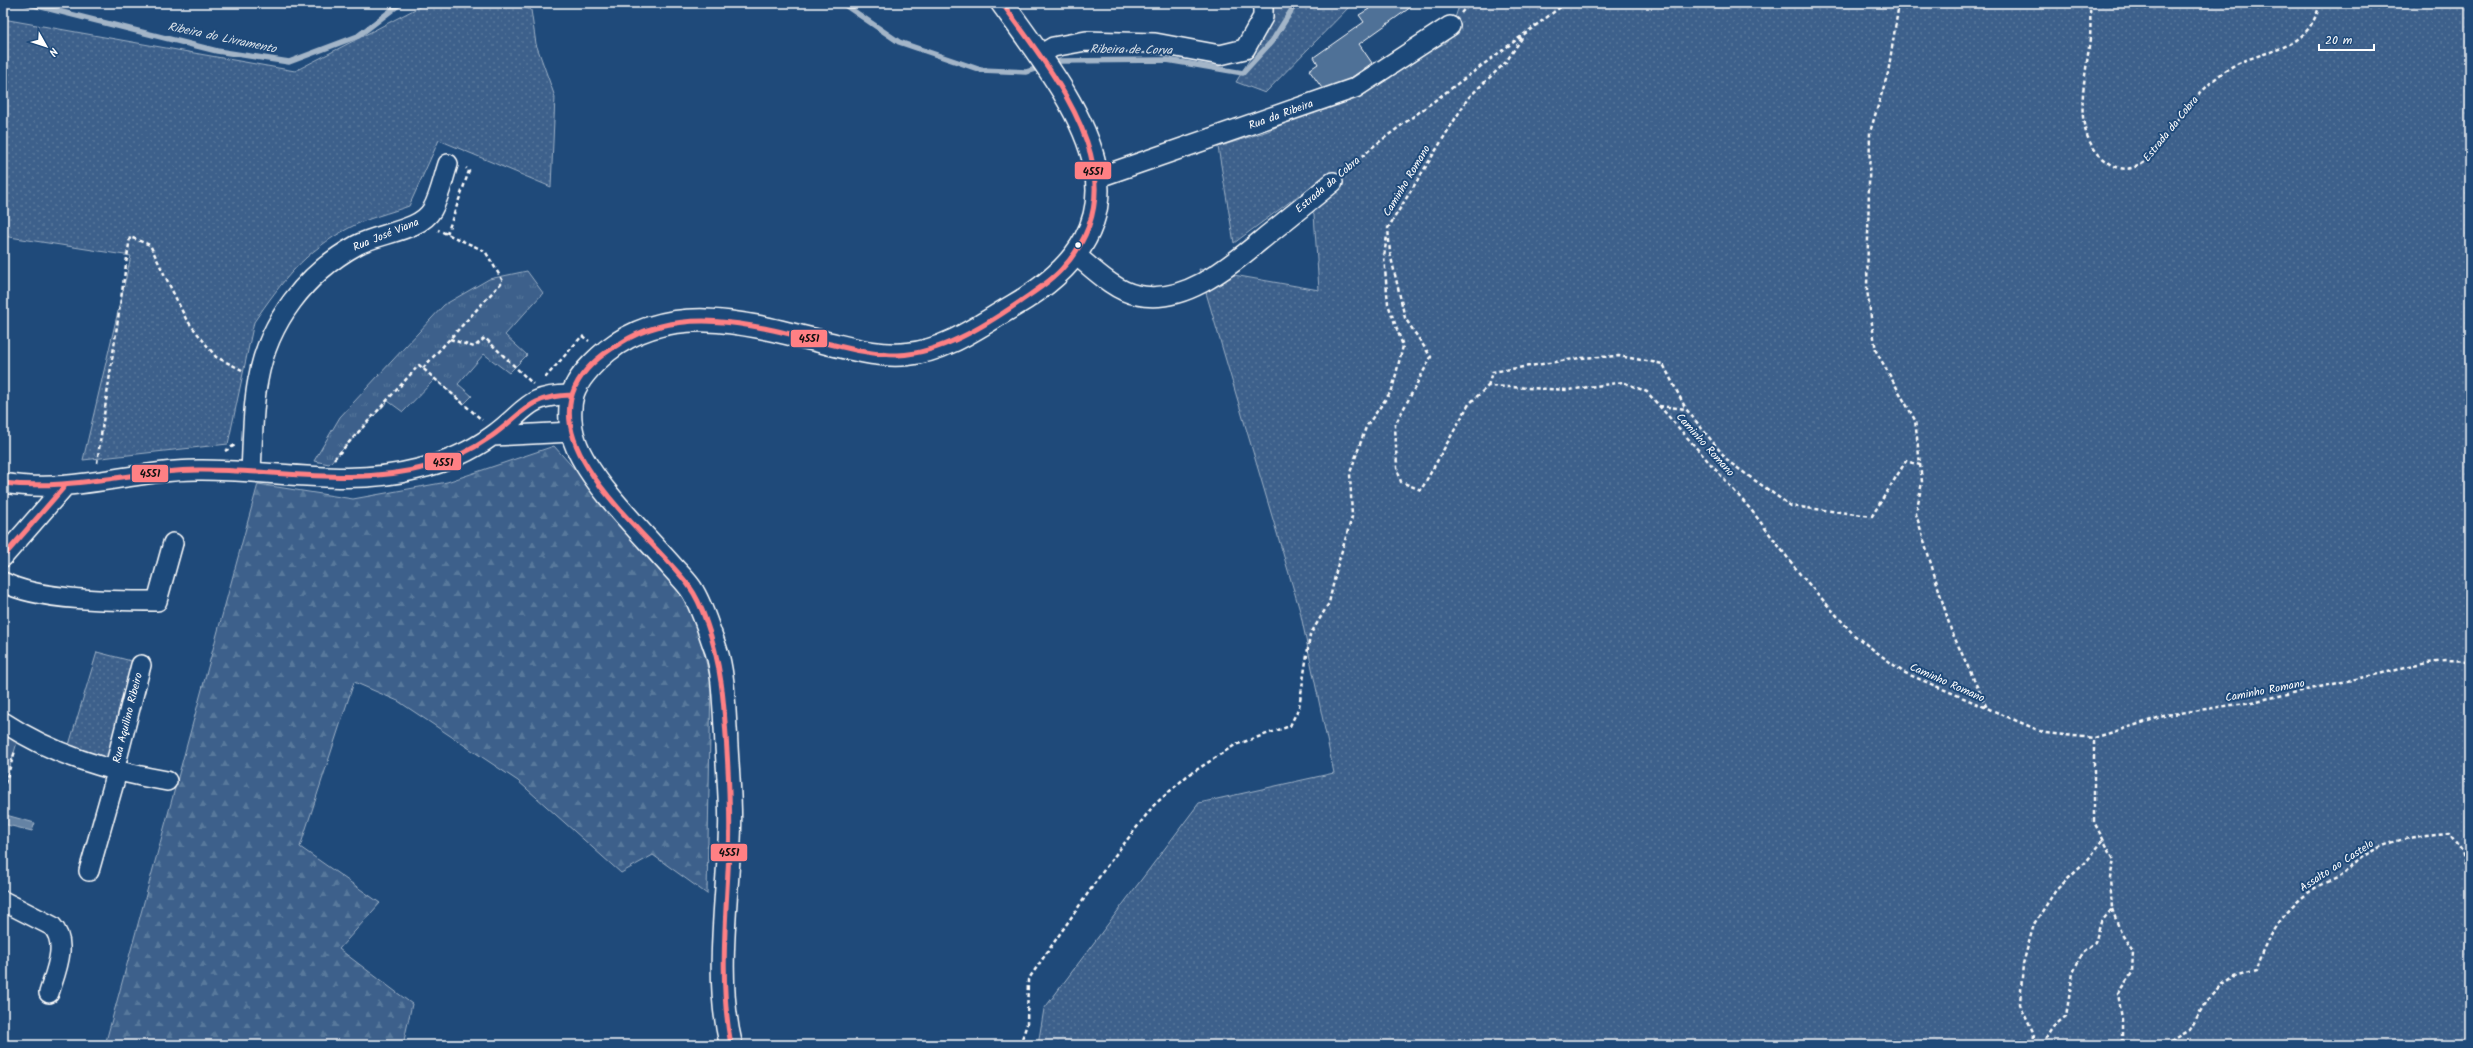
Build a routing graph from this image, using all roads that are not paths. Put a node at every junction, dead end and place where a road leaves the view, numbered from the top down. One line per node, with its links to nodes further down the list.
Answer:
1 (1002, 3): 4 (street)
2 (1263, 3): 4 (street)
3 (1450, 26): 6 (street, Rua da Ribeira)
4 (1040, 55): 6 (street)
5 (448, 164): 12 (street, Rua José Viana)
6 (1099, 177): 8 (street)
7 (1333, 182): 8 (street, Estrada da Cobra)
8 (1076, 256): 9 (street)
9 (572, 395): 10 (street); 11 (street)
10 (572, 432): 11 (street); 25 (street)
11 (495, 434): 12 (street)
12 (251, 470): 14 (street)
13 (3, 483): 14 (street)
14 (64, 487): 16 (street)
15 (173, 544): 17 (street)
16 (3, 557)
17 (3, 582)
18 (141, 665): 20 (street, Rua Aquilino Ribeiro)
19 (3, 722): 20 (street)
20 (116, 772): 21 (street); 22 (street, Rua Aquilino Ribeiro)
21 (167, 781)
22 (89, 871)
23 (3, 901): 24 (street)
24 (49, 993)
25 (731, 1045)

